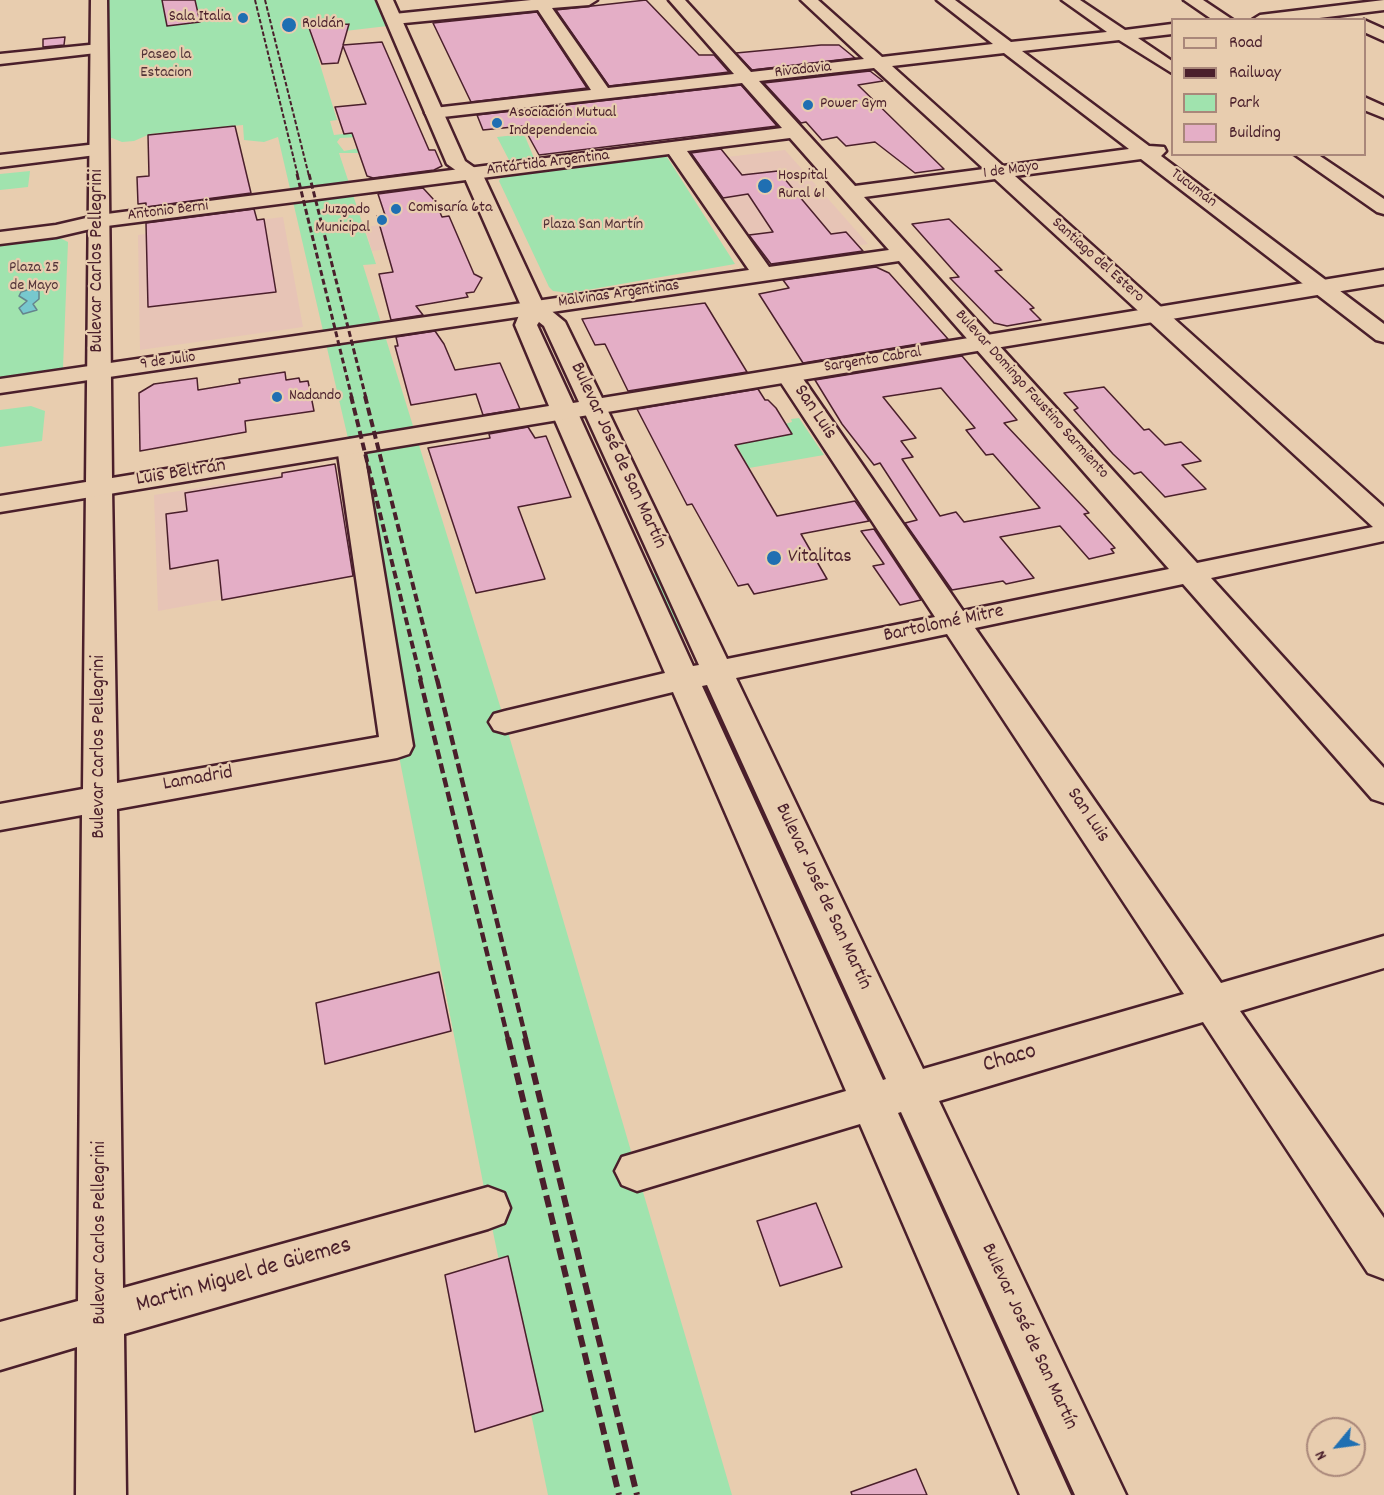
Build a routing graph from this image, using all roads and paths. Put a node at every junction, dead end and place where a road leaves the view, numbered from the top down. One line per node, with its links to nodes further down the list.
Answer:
1 (99, 0): 24 (street, Bulevar Carlos Pellegrini)
2 (385, 0): 17 (street, Bulevar José de San Martín)
3 (404, 0): 18 (street)
4 (589, 0): 11 (street)
5 (677, 0): 28 (street, Bulevar Domingo Faustino Sarmiento)
6 (809, 0): 26 (street, Santiago del Estero)
7 (945, 0): 23 (street, Tucumán)
8 (1070, 0): 21 (street)
9 (1192, 0): 14 (street)
10 (1316, 0): 13 (street)
11 (541, 2): 18 (street); 30 (street)
12 (1384, 5): 13 (street)
13 (1337, 11): 15 (street); 16 (street)
14 (1222, 18)
15 (1277, 18)
16 (1349, 18)
17 (394, 19): 18 (street); 33 (street, Bulevar José de San Martín)
18 (415, 25)
19 (1366, 27): 22 (street)
20 (1171, 29): 21 (street, Rivadavia)
21 (1123, 35): 23 (street, Rivadavia); 27 (street)
22 (1384, 36)
23 (1008, 48): 26 (street, Rivadavia); 43 (street, Tucumán)
24 (99, 49): 25 (street); 41 (street, Bulevar Carlos Pellegrini)
25 (0, 59)
26 (879, 63): 28 (street, Rivadavia); 46 (street, Santiago del Estero)
27 (1171, 67)
28 (746, 78): 30 (street, Rivadavia); 38 (street, Bulevar Domingo Faustino Sarmiento)
29 (445, 91): 32 (street)
30 (603, 94): 32 (street, Rivadavia)
31 (1366, 103): 34 (street)
32 (454, 111): 33 (street, Rivadavia); 37 (street)
33 (434, 113): 47 (street, Bulevar José de San Martín)
34 (1384, 113)
35 (1384, 120): 36 (street)
36 (1366, 122)
37 (463, 131)
38 (795, 132): 39 (street, Antártida Argentina); 48 (street, Bulevar Domingo Faustino Sarmiento)
39 (675, 147): 47 (street, Antártida Argentina); 54 (street)
40 (1171, 149): 43 (street, 1 de Mayo)
41 (97, 150): 45 (street); 51 (street, Bulevar Carlos Pellegrini)
42 (472, 152): 47 (street, Bulevar José de San Martín)
43 (1145, 152): 46 (street, 1 de Mayo); 56 (street, Tucumán)
44 (1306, 156): 50 (street)
45 (0, 161)
46 (999, 172): 48 (street, 1 de Mayo); 58 (street, Santiago del Estero)
47 (472, 173): 49 (street, Antártida Argentina); 57 (street, Bulevar José de San Martín)
48 (849, 193): 53 (street, Bulevar Domingo Faustino Sarmiento)
49 (301, 195): 51 (street, Antonio Berni)
50 (1384, 208)
51 (99, 221): 52 (street, Antonio Berni); 62 (street, Bulevar Carlos Pellegrini)
52 (0, 238)
53 (904, 254): 54 (street, Malvinas Argentinas); 61 (street, Bulevar Domingo Faustino Sarmiento)
54 (762, 274): 57 (street, Malvinas Argentinas)
55 (1384, 277): 56 (street, Sargento Cabral)
56 (1322, 287): 58 (street, Sargento Cabral); 59 (street, Tucumán)
57 (533, 308): 60 (street, Malvinas Argentinas); 65 (street, Bulevar José de San Martín)
58 (1155, 315): 61 (street, Sargento Cabral); 69 (street, Santiago del Estero)
59 (1384, 335)
60 (335, 337): 62 (street, 9 de Julio)
61 (984, 343): 63 (street, Sargento Cabral); 71 (street, Bulevar Domingo Faustino Sarmiento)
62 (99, 372): 64 (street, 9 de Julio); 67 (street, Bulevar Carlos Pellegrini)
63 (788, 375): 65 (street, Sargento Cabral); 72 (street, San Luis)
64 (0, 386)
65 (579, 409): 66 (street, Sargento Cabral); 73 (street, Bulevar José de San Martín)
66 (356, 446): 67 (street, Luis Beltrán); 76 (street, Lamadrid)
67 (99, 488): 68 (street, Luis Beltrán); 76 (street, Bulevar Carlos Pellegrini)
68 (0, 504)
69 (1384, 522)
70 (1384, 533): 71 (street, Bartolomé Mitre)
71 (1190, 573): 72 (street, Bartolomé Mitre); 75 (street, Bulevar Domingo Faustino Sarmiento)
72 (955, 623): 73 (street, Bartolomé Mitre); 79 (street, San Luis)
73 (700, 676): 74 (street, Bartolomé Mitre); 80 (street, Bulevar José de San Martín)
74 (505, 722)
75 (1384, 790)
76 (100, 797): 77 (street, Lamadrid); 84 (street, Bulevar Carlos Pellegrini)
77 (0, 818)
78 (1384, 952): 79 (street, Chaco)
79 (1213, 1001): 80 (street, Chaco); 83 (street, San Luis)
80 (891, 1094): 81 (street, Chaco); 87 (street, Bulevar José de San Martín); 88 (street, Bulevar José de San Martín)
81 (637, 1171)
82 (488, 1208): 84 (street, Martin Miguel de Güemes)
83 (1384, 1257)
84 (101, 1317): 85 (street, Martin Miguel de Güemes); 86 (street, Bulevar Carlos Pellegrini)
85 (0, 1346)
86 (101, 1495)
87 (1046, 1495)
88 (1101, 1495)

